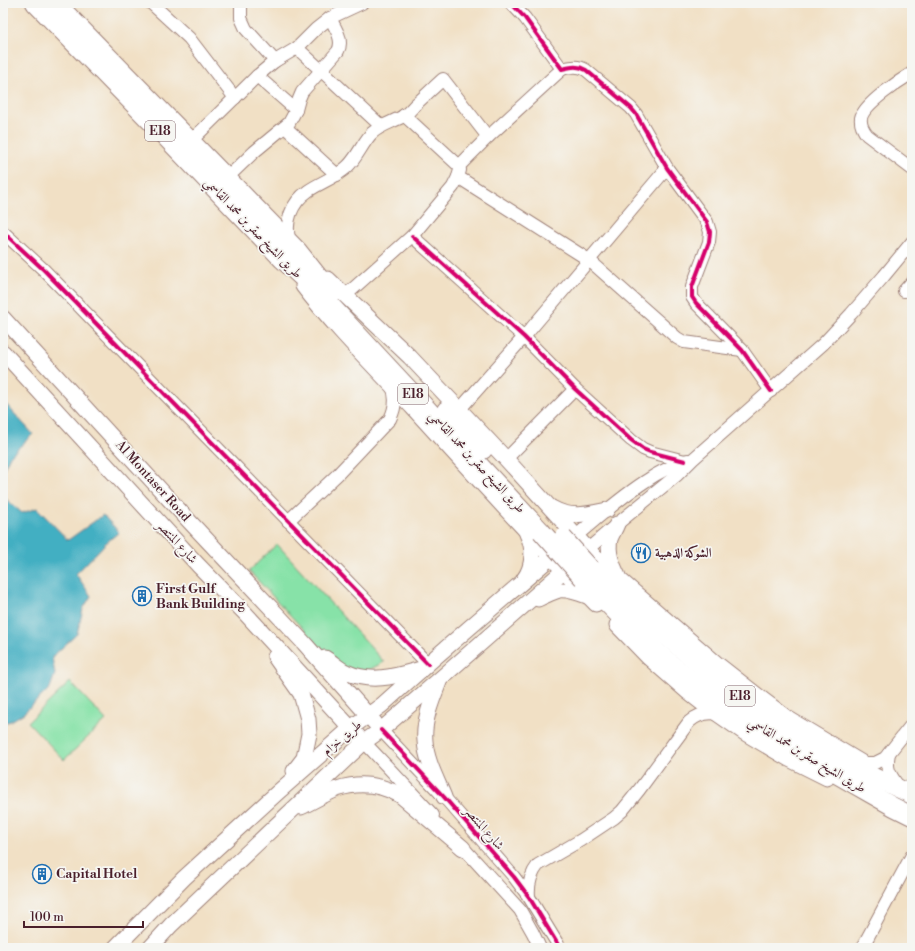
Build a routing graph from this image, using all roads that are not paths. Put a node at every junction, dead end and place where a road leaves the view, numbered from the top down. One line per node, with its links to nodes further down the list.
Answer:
1 (35, 3): 32 (highway, طريق الشيخ صقر بن محمد القاسمي / E18)
2 (151, 3): 14 (street)
3 (241, 3): 9 (street)
4 (362, 3): 7 (street)
5 (511, 3): 10 (street)
6 (62, 5): 20 (highway, طريق الشيخ صقر بن محمد القاسمي / E18)
7 (330, 18): 8 (street); 11 (street)
8 (296, 48): 9 (street); 11 (street)
9 (275, 61): 13 (street)
10 (562, 69): 19 (street); 21 (street)
11 (321, 70): 15 (street); 17 (street)
12 (912, 73): 22 (street)
13 (258, 76): 14 (street); 15 (street)
14 (235, 98): 20 (street)
15 (296, 110): 18 (street)
16 (404, 115): 17 (street); 19 (street); 23 (street)
17 (381, 126): 24 (street)
18 (285, 127): 24 (street); 25 (street)
19 (488, 137): 23 (street)
20 (191, 141): 25 (highway, طريق الشيخ صقر بن محمد القاسمي / E18)
21 (667, 168): 33 (street); 37 (street)
22 (912, 169)
23 (459, 172): 29 (street); 33 (street)
24 (337, 175): 26 (street)
25 (227, 178): 27 (highway, طريق الشيخ صقر بن محمد القاسمي / E18)
26 (289, 216): 27 (street); 31 (street)
27 (267, 218): 31 (highway, طريق الشيخ صقر بن محمد القاسمي / E18)
28 (3, 232): 47 (street)
29 (412, 236): 34 (street); 36 (street)
30 (912, 242): 41 (street)
31 (294, 247): 34 (main road); 46 (highway, طريق الشيخ صقر بن محمد القاسمي / E18)
32 (283, 260): 39 (main road); 46 (highway, طريق الشيخ صقر بن محمد القاسمي / E18)
33 (589, 260): 36 (street); 37 (street)
34 (346, 295): 42 (main road)
35 (3, 318): 60 (main road, Al Montaser Road)
36 (524, 338): 40 (street); 42 (street)
37 (742, 350): 41 (street)
38 (3, 352): 59 (main road, شارع المنتصر)
39 (391, 384): 47 (street); 49 (main road)
40 (575, 388): 43 (street); 44 (street)
41 (771, 391): 44 (street)
42 (460, 409): 43 (main road)
43 (506, 459): 46 (main road)
44 (689, 460): 45 (street); 48 (street)
45 (607, 510): 46 (main road); 50 (street)
46 (547, 520): 50 (main road); 54 (highway, طريق الشيخ صقر بن محمد القاسمي / E18, bridge)
47 (288, 521): 61 (street)
48 (617, 524): 51 (street); 55 (main road)
49 (523, 527): 52 (main road); 56 (main road)
50 (576, 536): 51 (main road); 52 (main road, طريق خزام)
51 (588, 549): 53 (main road, طريق خزام); 55 (main road)
52 (551, 558): 53 (main road); 56 (main road, طريق خزام)
53 (563, 571): 57 (main road); 58 (main road, طريق خزام)
54 (587, 574): 73 (highway, طريق الشيخ صقر بن محمد القاسمي / E18); 76 (highway, طريق الشيخ صقر بن محمد القاسمي / E18)
55 (620, 580): 72 (main road)
56 (518, 587): 61 (main road, طريق خزام)
57 (588, 596): 58 (main road); 63 (main road)
58 (524, 606): 62 (main road, طريق خزام)
59 (245, 613): 68 (main road, شارع المنتصر); 74 (main road)
60 (304, 643): 61 (main road); 65 (main road, شارع المنتصر)
61 (426, 666): 65 (main road, طريق خزام)
62 (440, 679): 69 (main road, طريق خزام); 75 (main road)
63 (688, 692): 64 (main road); 66 (street)
64 (718, 714): 66 (street); 76 (main road)
65 (368, 716): 68 (main road, طريق خزام); 69 (main road, شارع المنتصر)
66 (689, 722): 81 (street)
67 (912, 724): 71 (street)
68 (351, 728): 70 (main road, شارع المنتصر); 74 (main road, طريق خزام)
69 (381, 730): 70 (main road, طريق خزام); 75 (street, شارع المنتصر)
70 (364, 742): 77 (main road, طريق خزام); 79 (street, شارع المنتصر)
71 (889, 753): 72 (street); 73 (street)
72 (863, 764): 73 (main road)
73 (906, 792)
74 (277, 793): 83 (main road, طريق خزام)
75 (444, 797): 81 (street, شارع المنتصر)
76 (894, 807): 78 (highway, طريق الشيخ صقر بن محمد القاسمي / E18)
77 (288, 814): 79 (main road); 82 (main road, طريق خزام)
78 (912, 816)
79 (464, 848): 86 (street, شارع المنتصر)
80 (912, 855): 88 (street)
81 (529, 897): 87 (street, شارع المنتصر)
82 (171, 924): 84 (main road, طريق خزام); 85 (street)
83 (122, 946)
84 (150, 948)
85 (157, 948)
86 (540, 948)
87 (560, 948)
88 (862, 948)

